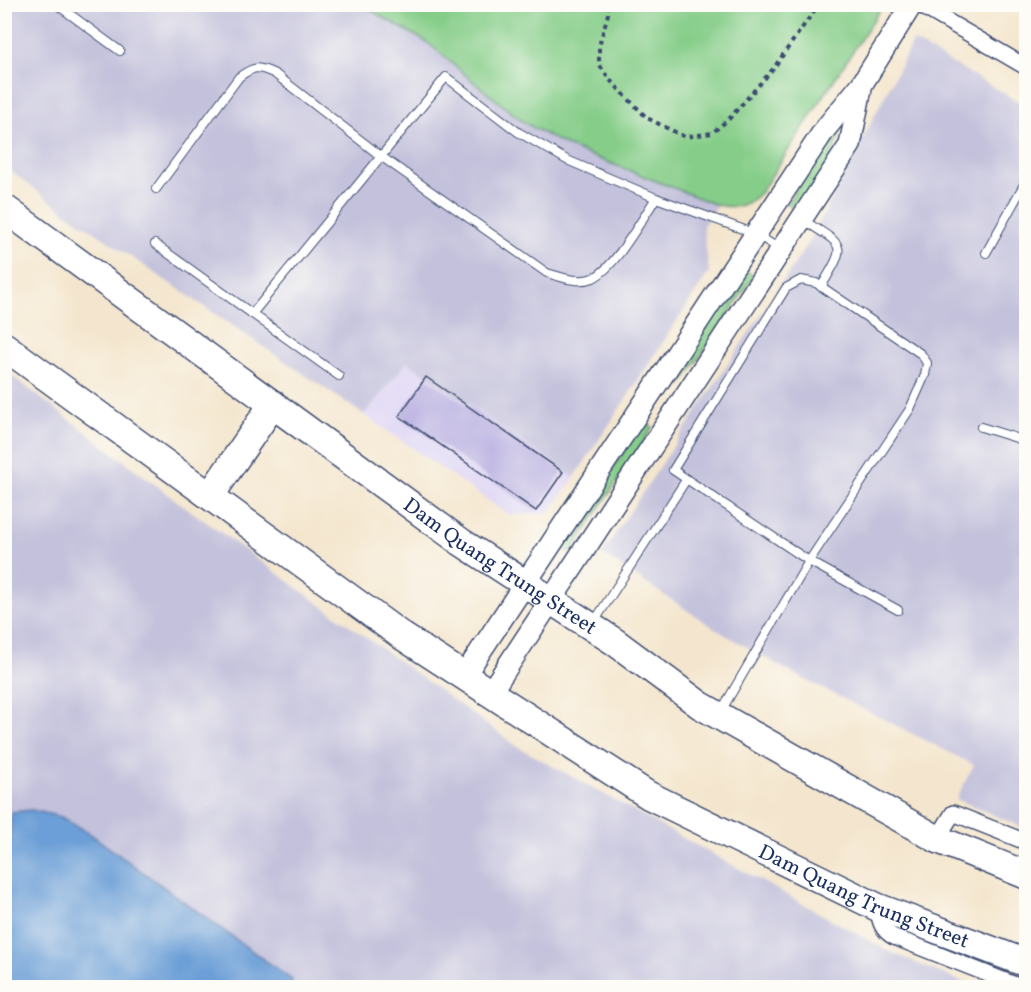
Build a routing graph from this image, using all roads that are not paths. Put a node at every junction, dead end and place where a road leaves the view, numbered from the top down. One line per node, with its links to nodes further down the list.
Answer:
1 (56, 4): 4 (lane)
2 (912, 4): 6 (street)
3 (918, 4): 5 (street)
4 (120, 51)
5 (1026, 67)
6 (862, 84): 12 (street); 13 (street)
7 (382, 157): 9 (lane); 10 (lane); 10 (lane); 18 (lane)
8 (1026, 181): 16 (lane)
9 (156, 189)
10 (656, 198): 13 (lane)
11 (4, 208): 22 (highway, Dam Quang Trung Street)
12 (801, 219): 15 (street); 17 (lane)
13 (756, 234): 15 (lane); 21 (street)
14 (155, 244): 18 (lane)
15 (781, 250): 23 (street)
16 (986, 253)
17 (821, 287): 26 (lane); 28 (lane)
18 (252, 314): 20 (lane)
19 (4, 346): 27 (highway, Dam Quang Trung Street)
20 (339, 376)
21 (648, 396): 23 (street); 29 (street)
22 (273, 404): 27 (highway); 29 (highway, Dam Quang Trung Street)
23 (674, 413): 30 (street)
24 (981, 427): 25 (lane)
25 (1026, 441)
26 (686, 480): 28 (lane); 32 (lane)
27 (210, 496): 33 (highway, Dam Quang Trung Street)
28 (809, 561): 31 (lane); 35 (lane)
29 (525, 584): 30 (highway, Dam Quang Trung Street); 33 (street)
30 (551, 600): 32 (highway, Dam Quang Trung Street); 34 (street)
31 (898, 610)
32 (591, 626): 35 (highway, Dam Quang Trung Street)
33 (464, 676): 34 (highway, Dam Quang Trung Street)
34 (490, 693): 39 (highway, Dam Quang Trung Street)
35 (718, 717): 36 (highway, Dam Quang Trung Street)
36 (937, 839): 37 (street); 38 (highway, Dam Quang Trung Street)
37 (1026, 842)
38 (1026, 875)
39 (878, 907): 40 (highway, Dam Quang Trung Street); 41 (street)
40 (1019, 960)
41 (1023, 987)

